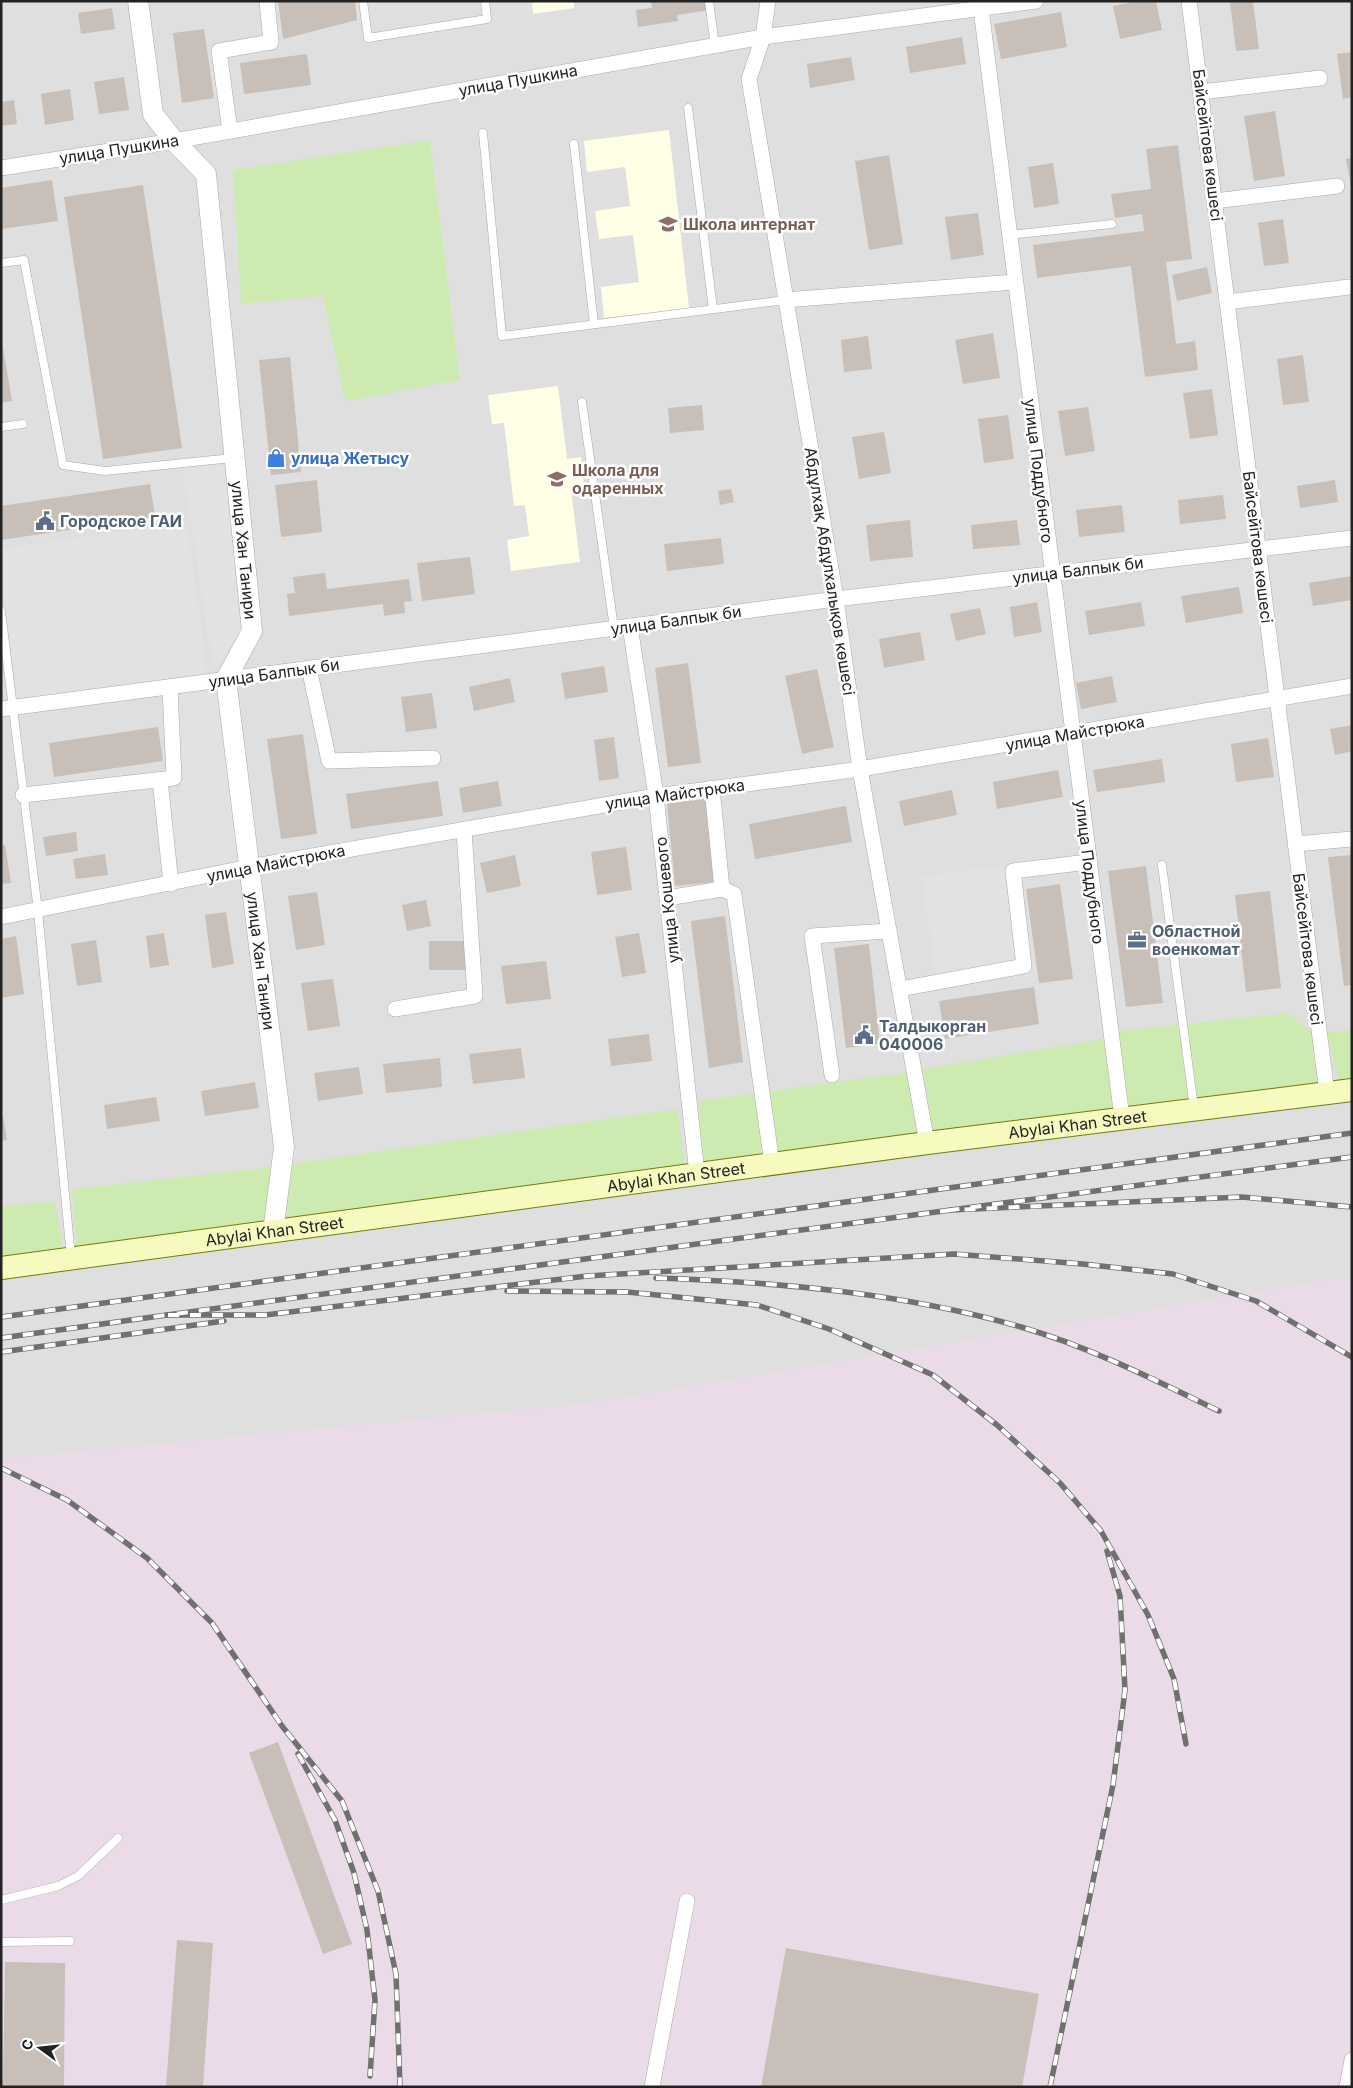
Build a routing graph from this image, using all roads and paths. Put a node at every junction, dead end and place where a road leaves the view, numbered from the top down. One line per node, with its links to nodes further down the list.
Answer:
1 (138, 1): 17 (street, улица Хан Танири)
2 (266, 1): 15 (street)
3 (363, 1): 4 (lane)
4 (485, 1)
5 (709, 1): 11 (lane)
6 (768, 1): 10 (street, Абдұлхақ Абдұлхалықов көшесі)
7 (1036, 1): 9 (street, улица Пушкина)
8 (1190, 1): 13 (street, Байсейітова көшесі)
9 (980, 6): 10 (street, улица Пушкина); 23 (street, улица Поддубного)
10 (763, 37): 11 (street, улица Пушкина); 27 (street, Абдұлхақ Абдұлхалықов көшесі)
11 (715, 46): 15 (street, улица Пушкина)
12 (1320, 78): 13 (street)
13 (1201, 92): 21 (street, Байсейітова көшесі)
14 (688, 108): 29 (lane)
15 (230, 131): 17 (street, улица Пушкина)
16 (483, 133): 30 (lane)
17 (174, 141): 19 (street, улица Пушкина); 34 (street, улица Хан Танири)
18 (574, 144): 30 (lane)
19 (1, 168)
20 (1337, 186): 21 (street)
21 (1215, 201): 28 (street, Байсейітова көшесі)
22 (1112, 224): 23 (lane)
23 (1009, 235): 25 (street, улица Поддубного)
24 (1, 263): 34 (lane)
25 (1015, 282): 27 (street); 37 (street, улица Поддубного)
26 (1349, 287): 28 (street)
27 (786, 300): 29 (lane); 38 (street, Абдұлхақ Абдұлхалықов көшесі)
28 (1227, 302): 36 (street, Байсейітова көшесі)
29 (713, 309): 30 (lane)
30 (594, 324)
31 (582, 402): 41 (lane)
32 (23, 424): 33 (lane)
33 (1, 427)
34 (234, 458): 43 (street, улица Хан Танири)
35 (1352, 538): 36 (street, улица Балпык би)
36 (1259, 549): 37 (street, улица Балпык би); 46 (street, Байсейітова көшесі)
37 (1052, 573): 38 (street, улица Балпык би); 48 (street, улица Поддубного)
38 (836, 599): 40 (street, улица Балпык би); 50 (street, Абдұлхақ Абдұлхалықов көшесі)
39 (1, 611): 47 (lane)
40 (630, 626): 41 (street, улица Балпык би); 54 (street, улица Кошевого)
41 (614, 628): 42 (street, улица Балпык би)
42 (309, 668): 43 (street, улица Балпык би); 49 (street)
43 (226, 679): 45 (street, улица Балпык би); 60 (street, улица Хан Танири)
44 (1352, 686): 46 (street, улица Майстрюка)
45 (170, 687): 47 (street, улица Балпык би); 51 (street)
46 (1277, 699): 48 (street, улица Майстрюка); 57 (street, Байсейітова көшесі)
47 (6, 709): 53 (lane)
48 (1072, 733): 50 (street, улица Майстрюка); 58 (street, улица Поддубного)
49 (434, 758)
50 (860, 769): 52 (street, улица Майстрюка); 66 (street, Абдұлхақ Абдұлхалықов көшесі)
51 (160, 780): 53 (street); 61 (street)
52 (712, 788): 54 (street, улица Майстрюка); 62 (street)
53 (23, 795): 64 (lane)
54 (656, 796): 55 (street, улица Майстрюка); 63 (street, улица Кошевого)
55 (464, 830): 60 (street, улица Майстрюка); 68 (street)
56 (1352, 839): 57 (street)
57 (1295, 844): 71 (street, Байсейітова көшесі)
58 (1088, 862): 67 (street); 73 (street, улица Поддубного)
59 (1162, 865): 72 (lane)
60 (249, 867): 61 (street, улица Майстрюка); 77 (street, улица Хан Танири)
61 (171, 884): 64 (street, улица Майстрюка)
62 (722, 889): 63 (street); 75 (street)
63 (667, 898): 76 (street, улица Кошевого)
64 (38, 911): 65 (street, улица Майстрюка); 78 (lane)
65 (1, 917)
66 (889, 931): 67 (street, Абдұлхақ Абдұлхалықов көшесі); 69 (street)
67 (900, 989): 74 (street, Абдұлхақ Абдұлхалықов көшесі)
68 (395, 1009)
69 (832, 1075)
70 (1352, 1090): 71 (main road, Abylai Khan Street)
71 (1327, 1093): 72 (main road, Abylai Khan Street)
72 (1194, 1110): 73 (main road, Abylai Khan Street)
73 (1122, 1118): 74 (main road, Abylai Khan Street)
74 (926, 1143): 75 (main road, Abylai Khan Street)
75 (772, 1164): 76 (main road, Abylai Khan Street)
76 (697, 1174): 77 (main road, Abylai Khan Street)
77 (273, 1232): 78 (main road, Abylai Khan Street)
78 (72, 1259): 79 (main road, Abylai Khan Street)
79 (1, 1268)
80 (118, 1838): 81 (lane)
81 (1, 1900)
82 (687, 1901): 86 (street)
83 (70, 1941): 84 (lane)
84 (1, 1942)
85 (1352, 2060): 87 (street)
86 (652, 2087)
87 (1347, 2087)

